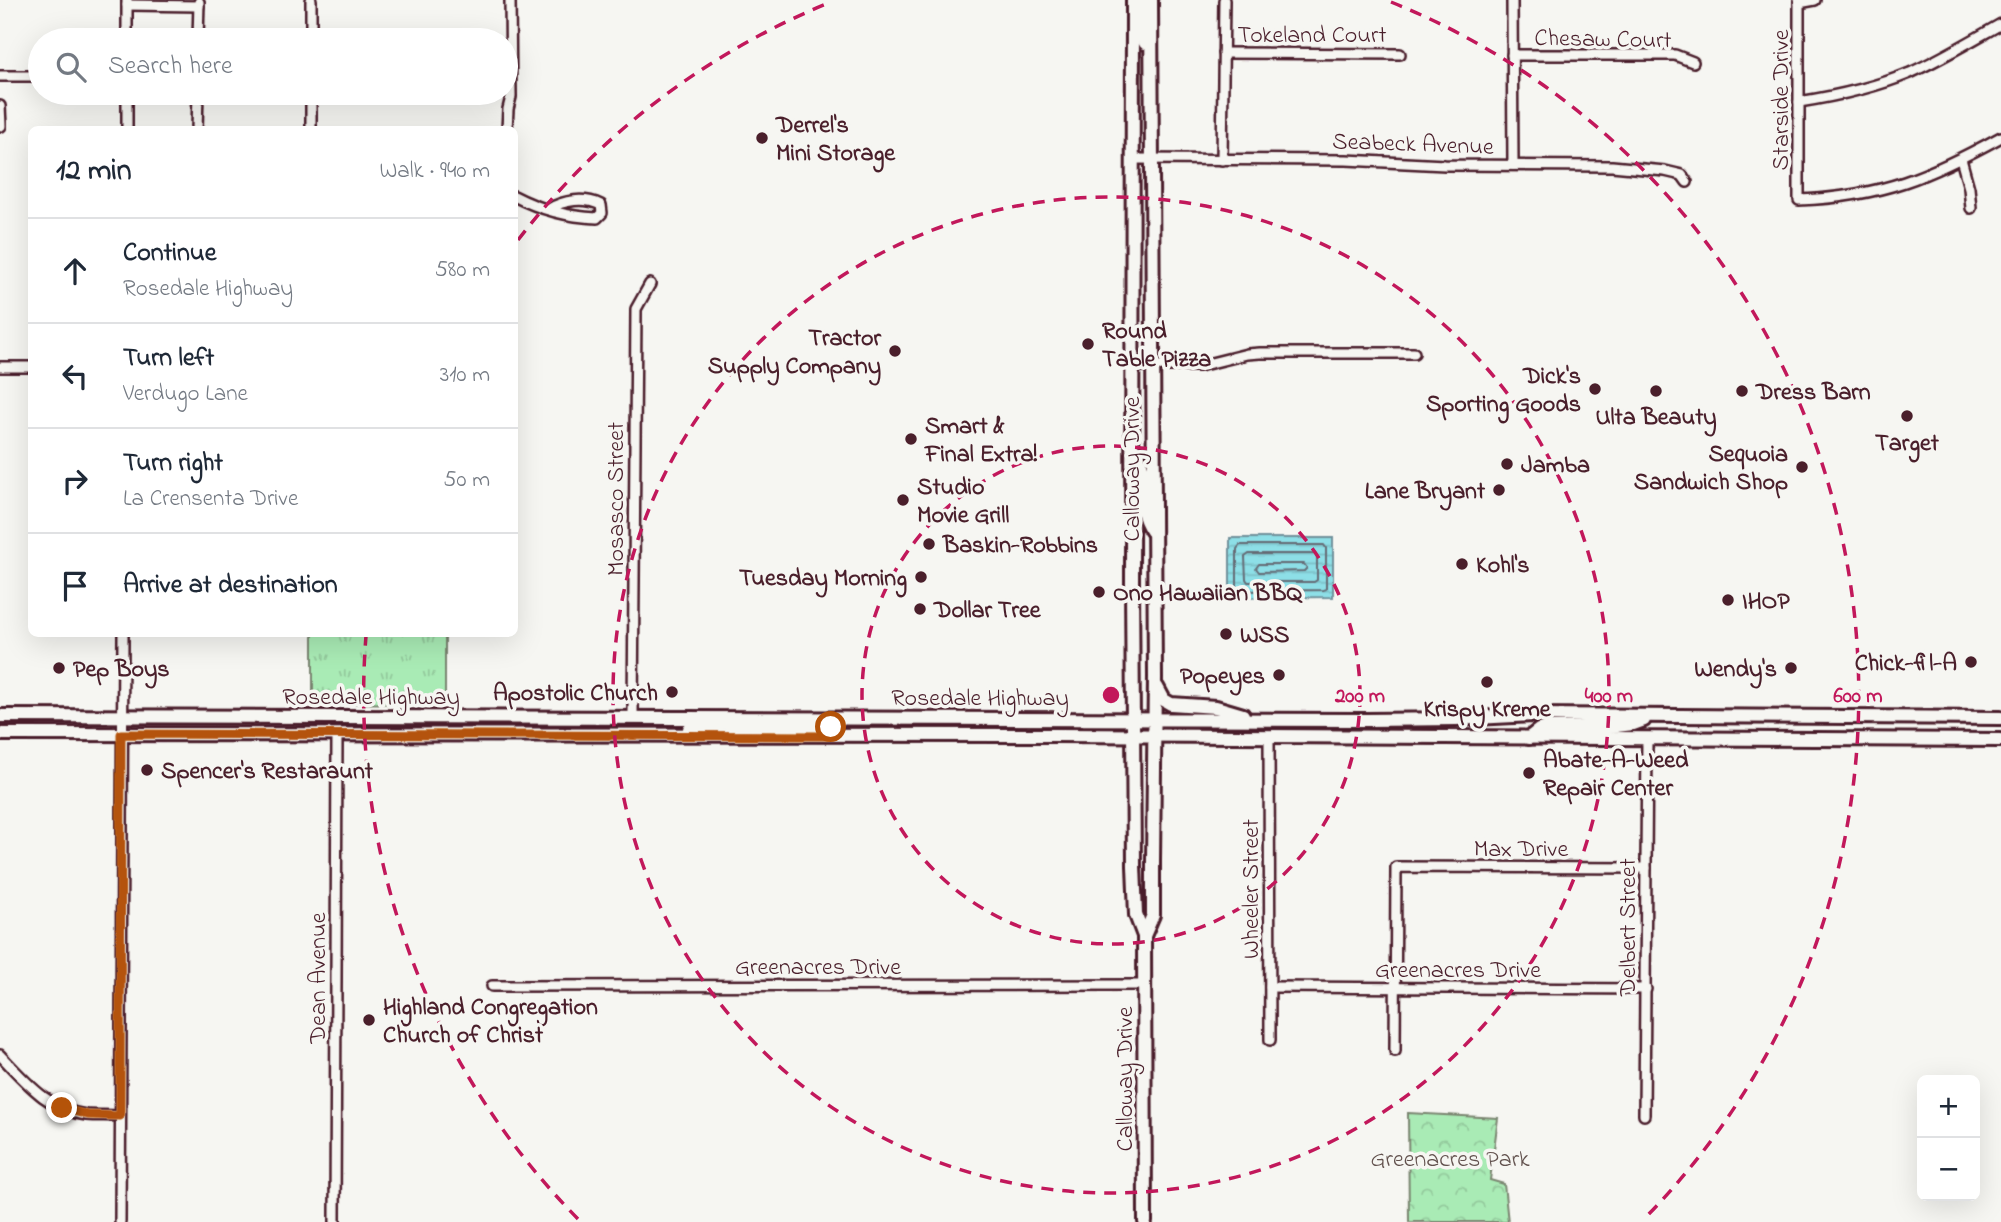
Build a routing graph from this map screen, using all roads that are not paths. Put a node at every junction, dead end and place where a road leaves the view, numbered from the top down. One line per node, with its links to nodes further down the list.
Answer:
1 (311, 0): 15 (street)
2 (510, 0): 16 (street)
3 (1133, 0): 36 (main road, Calloway Drive)
4 (1142, 0): 20 (main road)
5 (1151, 0): 20 (main road, Calloway Drive)
6 (1224, 0): 17 (street)
7 (1512, 0): 19 (street)
8 (1815, 0): 9 (street)
9 (1799, 1): 24 (street, Starside Drive)
10 (127, 3): 11 (street); 13 (street)
11 (199, 3): 14 (street)
12 (2001, 24): 24 (street)
13 (127, 28)
14 (198, 28)
15 (311, 28)
16 (510, 28)
17 (1223, 53): 18 (street, Tokeland Court); 38 (street)
18 (1400, 54)
19 (1512, 55): 21 (street, Chesaw Court); 40 (street)
20 (1151, 60): 37 (main road, Calloway Drive)
21 (1693, 62)
22 (0, 76): 23 (street)
23 (28, 76)
24 (1799, 102): 39 (street, Starside Drive)
25 (127, 105): 31 (street)
26 (198, 105): 32 (street)
27 (311, 105): 33 (street)
28 (509, 105): 34 (street)
29 (0, 106): 30 (street)
30 (1, 126)
31 (127, 126)
32 (197, 126)
33 (311, 126)
34 (508, 126)
35 (2001, 137): 39 (street)
36 (1133, 159): 37 (street, Seabeck Avenue); 47 (main road, Calloway Drive)
37 (1151, 159): 38 (street, Seabeck Avenue); 48 (main road, Calloway Drive)
38 (1222, 159): 40 (street, Seabeck Avenue)
39 (1961, 159): 43 (street)
40 (1513, 165): 41 (street, Seabeck Avenue)
41 (1687, 182)
42 (518, 198): 44 (street)
43 (1971, 208)
44 (549, 209): 44 (street)
45 (650, 284): 60 (street, Mosasco Street)
46 (1414, 353): 48 (street)
47 (1133, 366): 48 (street); 51 (main road, Calloway Drive)
48 (1152, 366): 52 (main road, Calloway Drive)
49 (0, 367): 50 (street)
50 (28, 367)
51 (1133, 441): 52 (main road); 63 (main road, Calloway Drive)
52 (1152, 532): 54 (main road, Calloway Drive)
53 (123, 637): 56 (street)
54 (1155, 677): 64 (main road, Calloway Drive); 66 (main road)
55 (0, 716): 56 (main road, Rosedale Highway)
56 (122, 716): 58 (main road, Rosedale Highway); 68 (street)
57 (1654, 716): 65 (main road, Rosedale Highway); 66 (main road, Rosedale Highway); 76 (main road)
58 (300, 717): 59 (main road, Rosedale Highway); 69 (main road)
59 (474, 717): 60 (main road, Rosedale Highway); 70 (main road)
60 (633, 717): 61 (main road, Rosedale Highway)
61 (824, 718): 62 (main road, Rosedale Highway); 71 (main road)
62 (914, 718): 63 (main road, Rosedale Highway); 72 (main road)
63 (1133, 718): 64 (main road, Rosedale Highway); 73 (main road, Calloway Drive)
64 (1154, 718): 66 (main road, Rosedale Highway); 74 (main road, Calloway Drive)
65 (2001, 718)
66 (1268, 719)
67 (0, 734): 68 (main road, Rosedale Highway)
68 (121, 734): 69 (main road, Rosedale Highway); 90 (street)
69 (226, 734): 70 (main road, Rosedale Highway)
70 (337, 735): 71 (main road, Rosedale Highway); 92 (street, Dean Avenue)
71 (647, 735): 72 (main road, Rosedale Highway)
72 (827, 736): 73 (main road, Rosedale Highway)
73 (1133, 736): 74 (main road, Rosedale Highway); 80 (main road, Calloway Drive)
74 (1154, 736): 75 (main road, Rosedale Highway); 80 (main road, Calloway Drive)
75 (1269, 737): 76 (main road, Rosedale Highway); 83 (street, Wheeler Street)
76 (1528, 738): 77 (main road, Rosedale Highway)
77 (1647, 739): 78 (main road, Rosedale Highway); 79 (street, Delbert Street)
78 (2001, 740)
79 (1646, 868): 84 (street, Max Drive); 85 (street, Delbert Street)
80 (1144, 936): 81 (main road, Calloway Drive)
81 (1144, 985): 82 (street, Greenacres Drive); 93 (main road, Calloway Drive)
82 (492, 986)
83 (1270, 988): 84 (street, Greenacres Drive); 86 (street, Wheeler Street)
84 (1395, 988): 85 (street, Greenacres Drive); 87 (street)
85 (1646, 989): 89 (street, Delbert Street)
86 (1270, 1041)
87 (1395, 1051)
88 (0, 1055): 90 (street)
89 (1644, 1115)
90 (120, 1116): 91 (street)
91 (120, 1222)
92 (335, 1222)
93 (1145, 1222)

